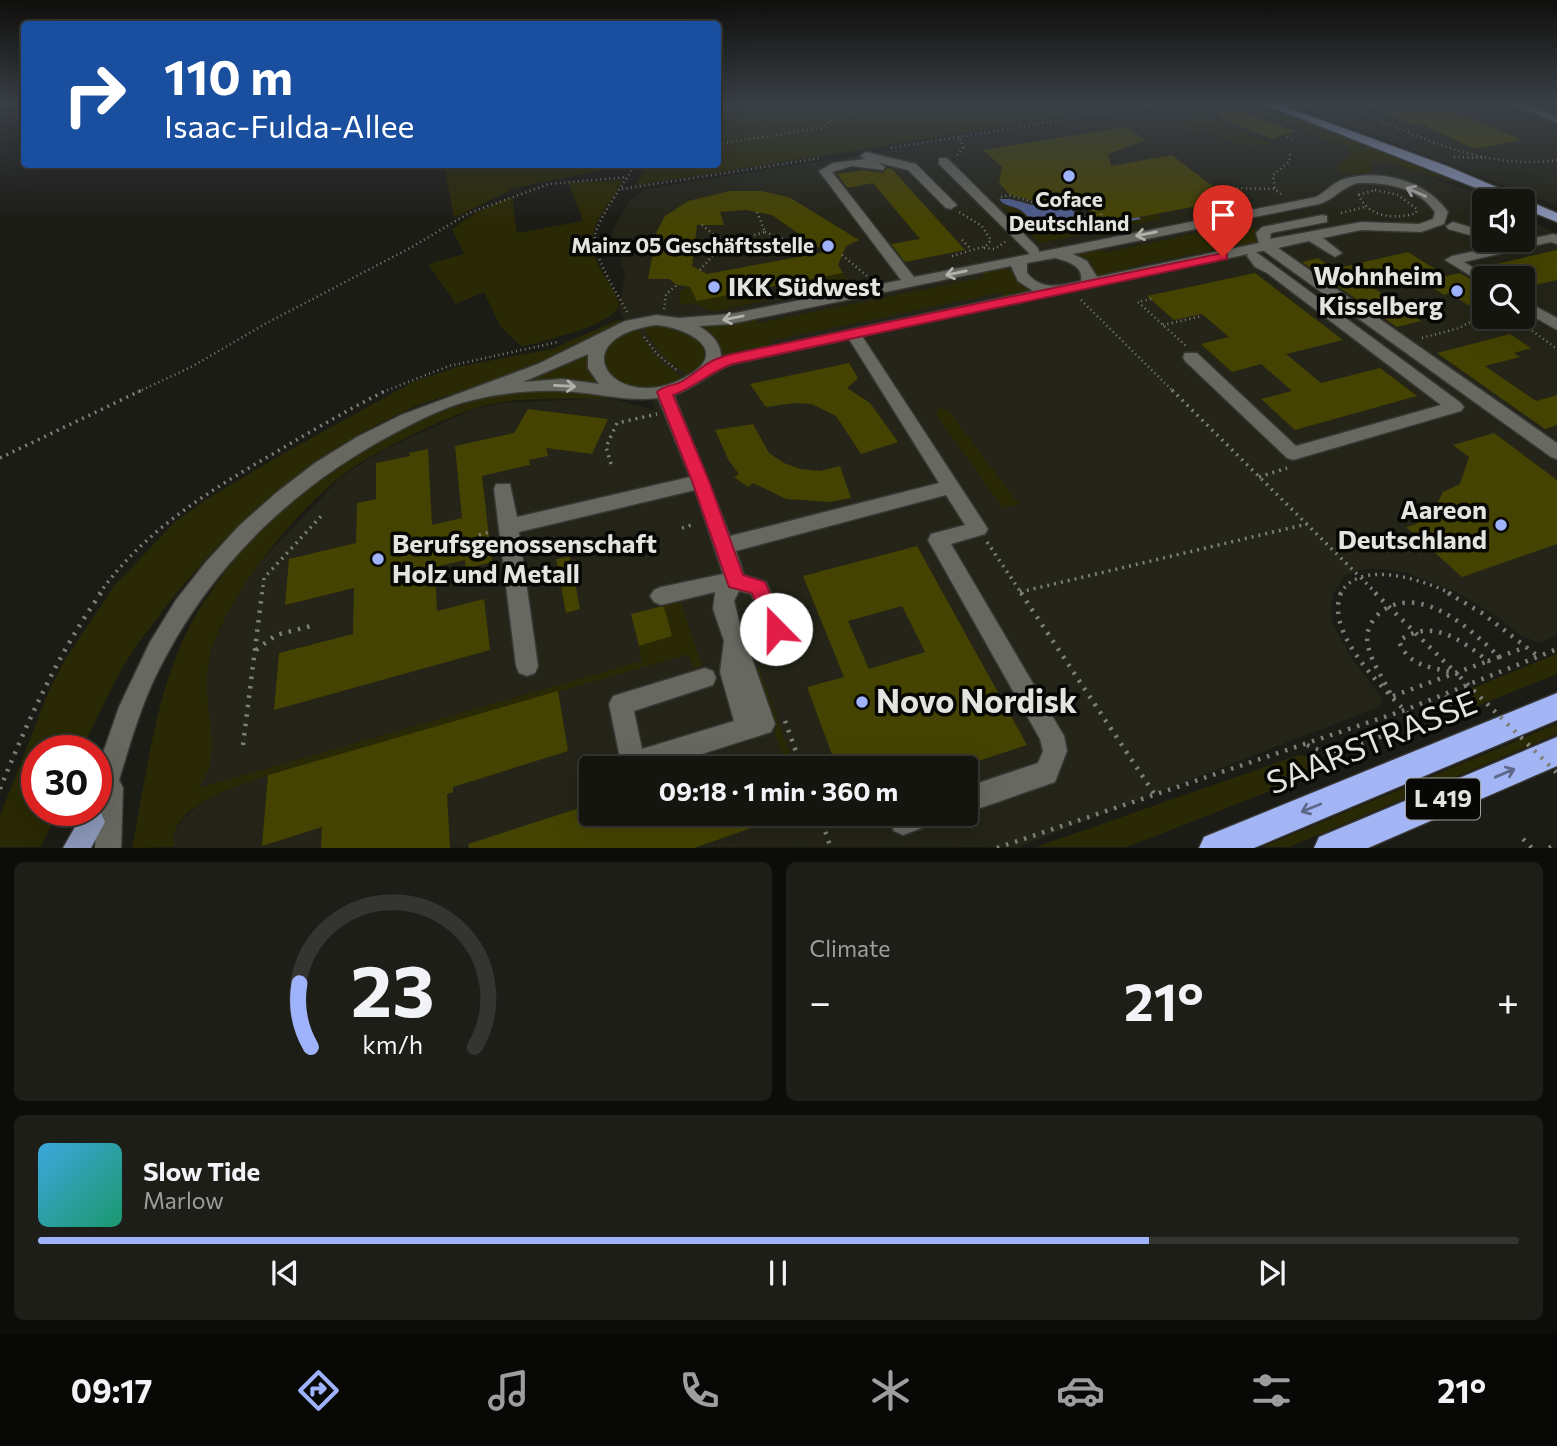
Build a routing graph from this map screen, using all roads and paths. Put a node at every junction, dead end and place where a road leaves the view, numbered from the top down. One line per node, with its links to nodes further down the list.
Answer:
1 (920, 143): 5 (path)
2 (961, 143): 9 (path)
3 (1372, 143): 16 (main road)
4 (1441, 143): 8 (path)
5 (883, 149)
6 (1290, 154): 14 (path)
7 (831, 157): 15 (path)
8 (1557, 160)
9 (943, 161): 18 (street)
10 (879, 167): 12 (street)
11 (633, 168): 13 (path)
12 (825, 171): 19 (street); 54 (street)
13 (627, 177): 15 (path); 79 (path)
14 (1275, 188): 17 (path); 20 (path)
15 (622, 189): 65 (path)
16 (1490, 189)
17 (1286, 200)
18 (981, 201): 24 (path); 49 (street)
19 (951, 205): 42 (path)
20 (1250, 207)
21 (1365, 207): 21 (path); 26 (path)
22 (1334, 208): 26 (path)
23 (1535, 208): 30 (main road)
24 (1098, 210)
25 (757, 212): 34 (path)
26 (1341, 213): 29 (path)
27 (1101, 214): 33 (path)
28 (1226, 218): 36 (street, one-way to 28); 41 (street); 45 (street, one-way to 45)
29 (1349, 218)
30 (1557, 218)
31 (702, 225): 40 (path)
32 (1453, 226): 35 (street)
33 (1107, 230)
34 (765, 232): 40 (path); 43 (path)
35 (1472, 232)
36 (1312, 237): 41 (street); 46 (street)
37 (962, 240): 42 (path)
38 (1557, 240): 39 (street)
39 (1535, 242)
40 (724, 243): 51 (path)
41 (1268, 247): 47 (street); 78 (street)
42 (971, 249): 50 (path)
43 (810, 250)
44 (1492, 252): 52 (street)
45 (1053, 253): 49 (street); 56 (street)
46 (1335, 253)
47 (1251, 254): 56 (street); 71 (street)
48 (842, 255): 53 (path)
49 (1028, 255): 54 (street, one-way to 54); 57 (street)
50 (952, 256)
51 (700, 270)
52 (1472, 273)
53 (874, 282)
54 (911, 283): 62 (street, one-way to 62)
55 (677, 285): 59 (path)
56 (1082, 290): 57 (street); 82 (path)
57 (1055, 292): 67 (street)
58 (1151, 299): 63 (path)
59 (664, 311)
60 (1535, 311): 64 (street)
61 (1202, 316): 63 (path)
62 (681, 322): 65 (street); 72 (street)
63 (1163, 325): 71 (path)
64 (1557, 325)
65 (640, 328): 68 (street); 73 (path)
66 (1448, 332): 70 (path)
67 (853, 334): 72 (street); 84 (street)
68 (606, 338): 74 (street); 76 (street)
69 (544, 347): 120 (path)
70 (1557, 349)
71 (1191, 354)
72 (708, 367): 75 (street)
73 (688, 379)
74 (627, 392): 75 (street); 76 (street, one-way to 74)
75 (664, 392): 83 (street)
76 (472, 394): 118 (street)
77 (657, 414): 80 (path)
78 (1557, 452)
79 (0, 458)
80 (611, 464)
81 (1287, 468): 82 (path)
82 (1259, 477): 88 (path)
83 (701, 481): 89 (street); 92 (street)
84 (950, 487): 91 (street); 92 (street)
85 (503, 489): 89 (street)
86 (324, 513): 103 (path)
87 (694, 524): 90 (path)
88 (1307, 524): 93 (path); 95 (path)
89 (509, 527): 107 (street)
90 (682, 528)
91 (978, 529): 95 (path); 122 (street)
92 (724, 546): 94 (street)
93 (1359, 578): 97 (path); 101 (path); 110 (path)
94 (736, 581): 96 (street); 100 (street); 100 (street)
95 (1020, 592): 121 (path)
96 (661, 596)
97 (1389, 608): 99 (path); 104 (path); 110 (path)
98 (315, 625): 103 (path)
99 (1413, 631): 106 (path); 108 (path); 108 (path)
100 (735, 642): 109 (street)
101 (1527, 647): 104 (path); 105 (path)
102 (1557, 649): 105 (path)
103 (255, 651): 116 (path)
104 (1499, 657): 106 (path)
105 (1539, 657): 111 (path)
106 (1488, 661): 108 (path)
107 (527, 666)
108 (1458, 675): 110 (path); 119 (path, bridge)
109 (705, 678)
110 (1392, 694): 113 (path)
111 (1443, 695): 113 (path); 114 (path)
112 (1557, 706): 134 (highway, SAARSTRASSE / L 419, one-way to 134)
113 (1405, 710): 114 (path); 115 (path)
114 (1416, 723): 115 (path)
115 (1306, 744): 121 (path)
116 (243, 745)
117 (1557, 751): 135 (highway, L 419, one-way to 117)
118 (112, 768)
119 (1557, 773)
120 (0, 789)
121 (1155, 795): 133 (path)
122 (978, 796)
123 (88, 826): 129 (main road)
124 (91, 826): 130 (street)
125 (109, 826): 131 (street)
126 (823, 826): 132 (path)
127 (1523, 839): 136 (path)
128 (1557, 844): 137 (path)
129 (76, 848)
130 (83, 848)
131 (108, 848)
132 (831, 848)
133 (997, 848)
134 (1215, 848)
135 (1330, 848)
136 (1532, 848)
137 (1549, 848)

